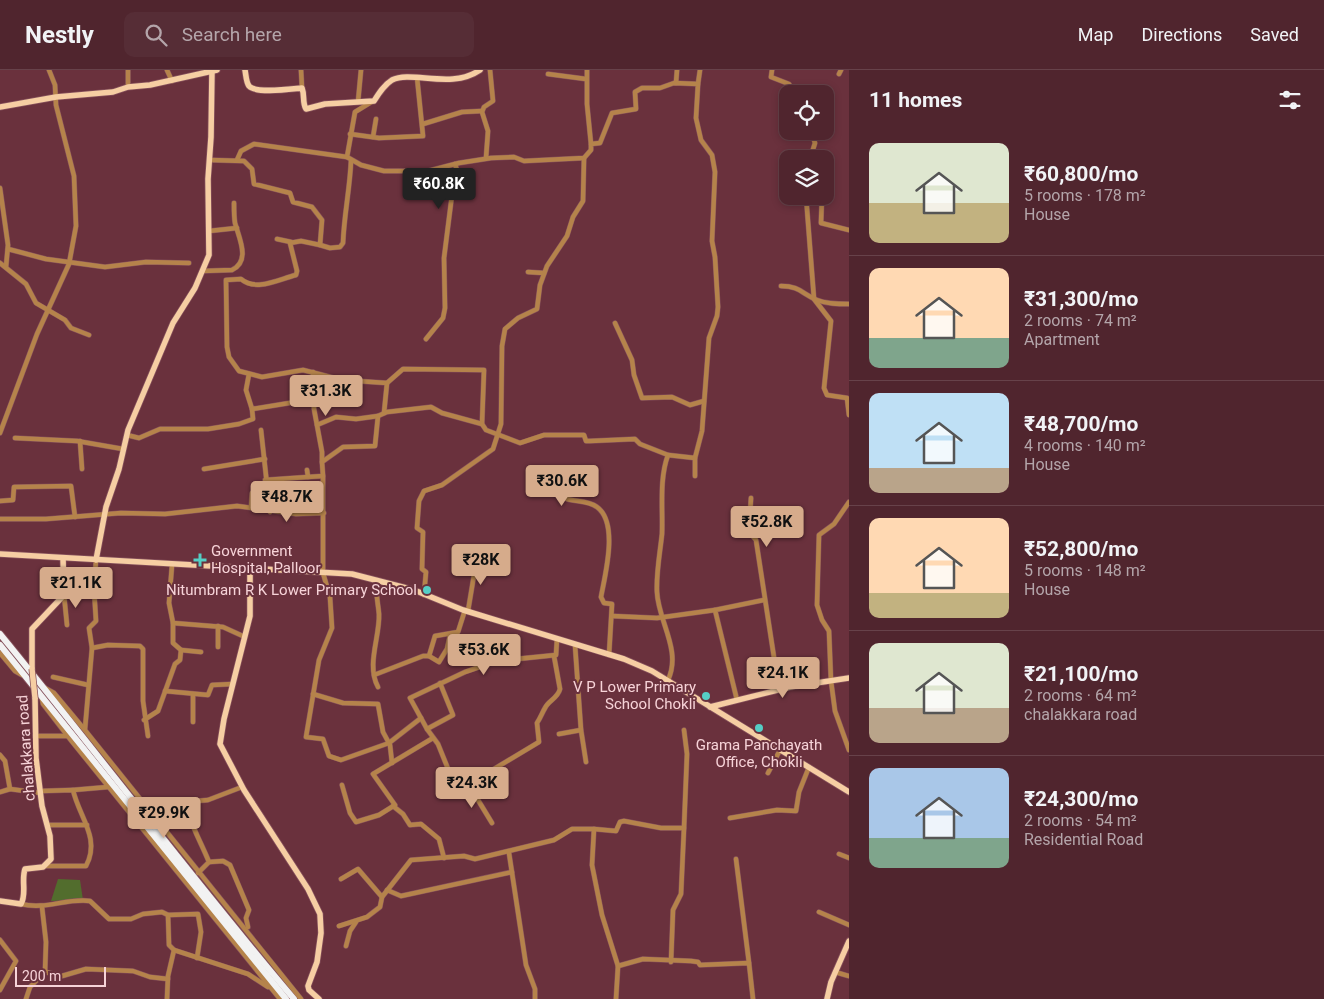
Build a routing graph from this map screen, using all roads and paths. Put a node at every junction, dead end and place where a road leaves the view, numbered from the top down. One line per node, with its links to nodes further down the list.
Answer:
1 (49, 70): 23 (street)
2 (128, 70): 21 (street)
3 (167, 70): 17 (street)
4 (214, 70): 17 (main road); 36 (main road)
5 (245, 70): 22 (main road)
6 (301, 70): 22 (street)
7 (361, 70): 25 (street)
8 (480, 70): 15 (main road)
9 (490, 70): 27 (street)
10 (587, 70): 16 (street)
11 (677, 70): 18 (street)
12 (700, 70): 19 (street)
13 (772, 70): 20 (street)
14 (548, 74): 16 (street)
15 (417, 76): 24 (main road); 29 (street)
16 (586, 79): 32 (street)
17 (172, 81): 21 (main road)
18 (676, 83): 19 (street); 32 (street)
19 (698, 84): 69 (street)
20 (790, 85)
21 (128, 87): 23 (main road)
22 (302, 88): 25 (main road)
23 (56, 97): 26 (main road); 52 (street)
24 (374, 101): 25 (main road); 30 (street)
25 (358, 102)
26 (0, 107)
27 (482, 111): 29 (street); 33 (street)
28 (376, 119): 31 (street)
29 (423, 124): 31 (street)
30 (350, 134): 31 (street); 35 (street)
31 (373, 137)
32 (591, 144): 34 (street)
33 (486, 158): 34 (street); 38 (street)
34 (584, 158): 56 (street)
35 (349, 159): 37 (street); 38 (street); 48 (street)
36 (210, 160): 37 (street); 45 (main road)
37 (237, 160): 48 (street)
38 (455, 164): 63 (street)
39 (0, 188): 49 (street)
40 (234, 203): 43 (street)
41 (807, 205): 58 (street)
42 (822, 205): 44 (street)
43 (237, 228): 45 (street); 54 (street)
44 (849, 230)
45 (209, 231): 54 (main road)
46 (277, 239): 47 (street)
47 (291, 242): 48 (street); 65 (street)
48 (320, 244)
49 (8, 249): 52 (street); 53 (street)
50 (0, 263): 53 (street)
51 (189, 263): 52 (street)
52 (68, 264): 60 (street)
53 (6, 267): 60 (street)
54 (202, 271): 79 (main road)
55 (528, 272): 56 (street)
56 (544, 273): 78 (street)
57 (781, 286): 58 (street)
58 (814, 299): 59 (street); 68 (street)
59 (849, 304)
60 (49, 310): 62 (street); 77 (street)
61 (615, 323): 69 (street)
62 (89, 335)
63 (426, 339)
64 (313, 372): 65 (street); 66 (street); 67 (street)
65 (249, 374): 70 (street)
66 (387, 383): 71 (street); 74 (street)
67 (314, 399): 70 (street); 75 (street)
68 (848, 399): 72 (street)
69 (704, 401): 84 (street)
70 (252, 409): 79 (street)
71 (384, 413): 73 (street); 74 (street)
72 (849, 415)
73 (378, 416): 75 (street); 86 (street)
74 (482, 424): 78 (street)
75 (317, 425): 86 (street)
76 (261, 430): 85 (street)
77 (0, 433)
78 (498, 434): 83 (street); 115 (street)
79 (127, 435): 82 (main road)
80 (15, 438): 81 (street)
81 (80, 441): 82 (street); 87 (street)
82 (123, 449): 101 (main road)
83 (668, 455): 84 (street); 120 (street)
84 (695, 458): 91 (street)
85 (266, 459): 88 (street); 93 (street)
86 (322, 462): 90 (street)
87 (82, 469)
88 (204, 469)
89 (307, 470): 92 (street)
90 (323, 476): 92 (street); 102 (street)
91 (695, 476)
92 (308, 477): 93 (street)
93 (265, 480): 100 (street)
94 (542, 486): 119 (street)
95 (252, 493): 99 (street)
96 (751, 498): 116 (street)
97 (0, 502): 104 (street)
98 (849, 502): 145 (street)
99 (252, 508): 100 (street); 101 (street)
100 (270, 512): 102 (street)
101 (105, 513): 104 (street); 109 (main road)
102 (324, 513): 112 (street)
103 (0, 515): 105 (street)
104 (74, 517): 105 (street)
105 (0, 519)
106 (0, 554): 108 (main road)
107 (477, 557): 118 (street)
108 (63, 558): 109 (main road); 114 (main road)
109 (96, 560): 110 (main road); 132 (street)
110 (172, 566): 111 (main road); 121 (street)
111 (250, 568): 112 (main road); 127 (main road)
112 (323, 573): 113 (main road); 154 (street)
113 (377, 580): 115 (main road); 140 (street)
114 (64, 595): 122 (street); 166 (main road, chalakkara road, bridge)
115 (424, 595): 118 (main road)
116 (764, 600): 117 (street); 151 (street)
117 (715, 610): 120 (street); 156 (street)
118 (466, 611): 126 (street); 128 (main road)
119 (612, 616): 120 (street); 136 (street)
120 (663, 618): 144 (street)
121 (173, 623): 123 (street); 133 (street)
122 (67, 625)
123 (218, 626): 127 (street); 131 (street)
124 (0, 630): 139 (street)
125 (0, 634): 139 (highway)
126 (450, 635): 137 (street); 137 (street)
127 (245, 637): 147 (main road)
128 (557, 639): 130 (main road); 138 (street)
129 (0, 645): 141 (highway)
130 (575, 645): 136 (main road); 163 (street)
131 (218, 647)
132 (92, 648): 148 (street); 159 (street)
133 (181, 650): 134 (street); 152 (street)
134 (201, 652)
135 (0, 653): 141 (street)
136 (610, 655): 144 (main road)
137 (429, 656): 140 (street)
138 (554, 656): 146 (street); 182 (street)
139 (19, 657): 149 (highway)
140 (374, 675): 150 (street)
141 (25, 676): 155 (highway)
142 (53, 677): 148 (street)
143 (849, 678): 145 (main road)
144 (668, 680): 157 (main road)
145 (831, 681): 151 (main road); 172 (street)
146 (440, 683): 158 (street); 162 (street)
147 (233, 684): 153 (street); 180 (main road)
148 (88, 685): 161 (street)
149 (42, 686): 161 (street); 235 (highway)
150 (378, 687)
151 (778, 690): 156 (main road)
152 (166, 691): 153 (street); 159 (street)
153 (193, 694): 160 (street)
154 (313, 694): 170 (street); 170 (street)
155 (42, 695): 167 (street); 234 (highway)
156 (737, 700): 157 (main road)
157 (710, 707): 171 (main road)
158 (421, 718): 162 (street); 170 (street)
159 (144, 720): 168 (street)
160 (193, 722)
161 (84, 729): 202 (street)
162 (427, 730): 169 (street)
163 (581, 730): 165 (street); 174 (street)
164 (684, 730): 192 (street)
165 (559, 734)
166 (37, 736): 167 (street); 185 (main road, chalakkara road)
167 (67, 736): 179 (street)
168 (148, 736)
169 (433, 738): 175 (street); 182 (street)
170 (389, 743): 175 (street)
171 (780, 750): 176 (main road); 177 (street)
172 (849, 750)
173 (0, 755): 181 (street)
174 (586, 762)
175 (392, 764): 187 (street)
176 (809, 767): 186 (main road); 188 (street)
177 (768, 773)
178 (342, 785): 187 (street)
179 (108, 787): 183 (street); 211 (street)
180 (242, 787): 199 (street); 237 (main road)
181 (10, 789): 184 (street); 185 (street)
182 (459, 789): 189 (street)
183 (73, 790): 185 (street); 191 (street)
184 (0, 792)
185 (41, 792): 190 (main road, chalakkara road)
186 (849, 792)
187 (393, 806): 196 (street)
188 (730, 818)
189 (492, 822)
190 (48, 825): 191 (street); 200 (main road, chalakkara road)
191 (87, 825): 200 (street)
192 (684, 828): 193 (street); 222 (street)
193 (594, 829): 194 (street); 224 (street)
194 (509, 853): 196 (street); 201 (street)
195 (839, 854): 197 (street)
196 (444, 858): 204 (street)
197 (849, 858)
198 (736, 859): 223 (street)
199 (209, 862): 202 (street); 216 (street)
200 (46, 866): 207 (main road)
201 (512, 872): 204 (street); 238 (street)
202 (198, 873): 236 (street)
203 (341, 879): 205 (street)
204 (387, 890): 205 (street)
205 (382, 897): 213 (street)
206 (0, 901): 207 (main road)
207 (21, 904): 208 (street)
208 (42, 907): 212 (street); 225 (street)
209 (819, 912): 215 (street)
210 (198, 914): 211 (street); 212 (street); 221 (street)
211 (210, 914): 229 (street)
212 (168, 915): 220 (street)
213 (356, 922): 214 (street); 219 (street)
214 (339, 926)
215 (849, 926)
216 (248, 927)
217 (0, 940): 230 (street)
218 (849, 940): 226 (main road)
219 (346, 946)
220 (174, 950): 221 (street); 228 (street)
221 (197, 958): 229 (street)
222 (671, 962): 223 (street); 224 (street)
223 (749, 963): 240 (street)
224 (618, 966): 239 (street)
225 (45, 972): 228 (street); 231 (street)
226 (835, 972): 227 (street); 241 (main road)
227 (849, 976)
228 (168, 979): 232 (street)
229 (271, 989): 233 (street)
230 (0, 990)
231 (26, 999)
232 (167, 999)
233 (280, 999)
234 (286, 999)
235 (294, 999)
236 (301, 999)
237 (319, 999)
238 (535, 999)
239 (616, 999)
240 (753, 999)
241 (827, 999)

